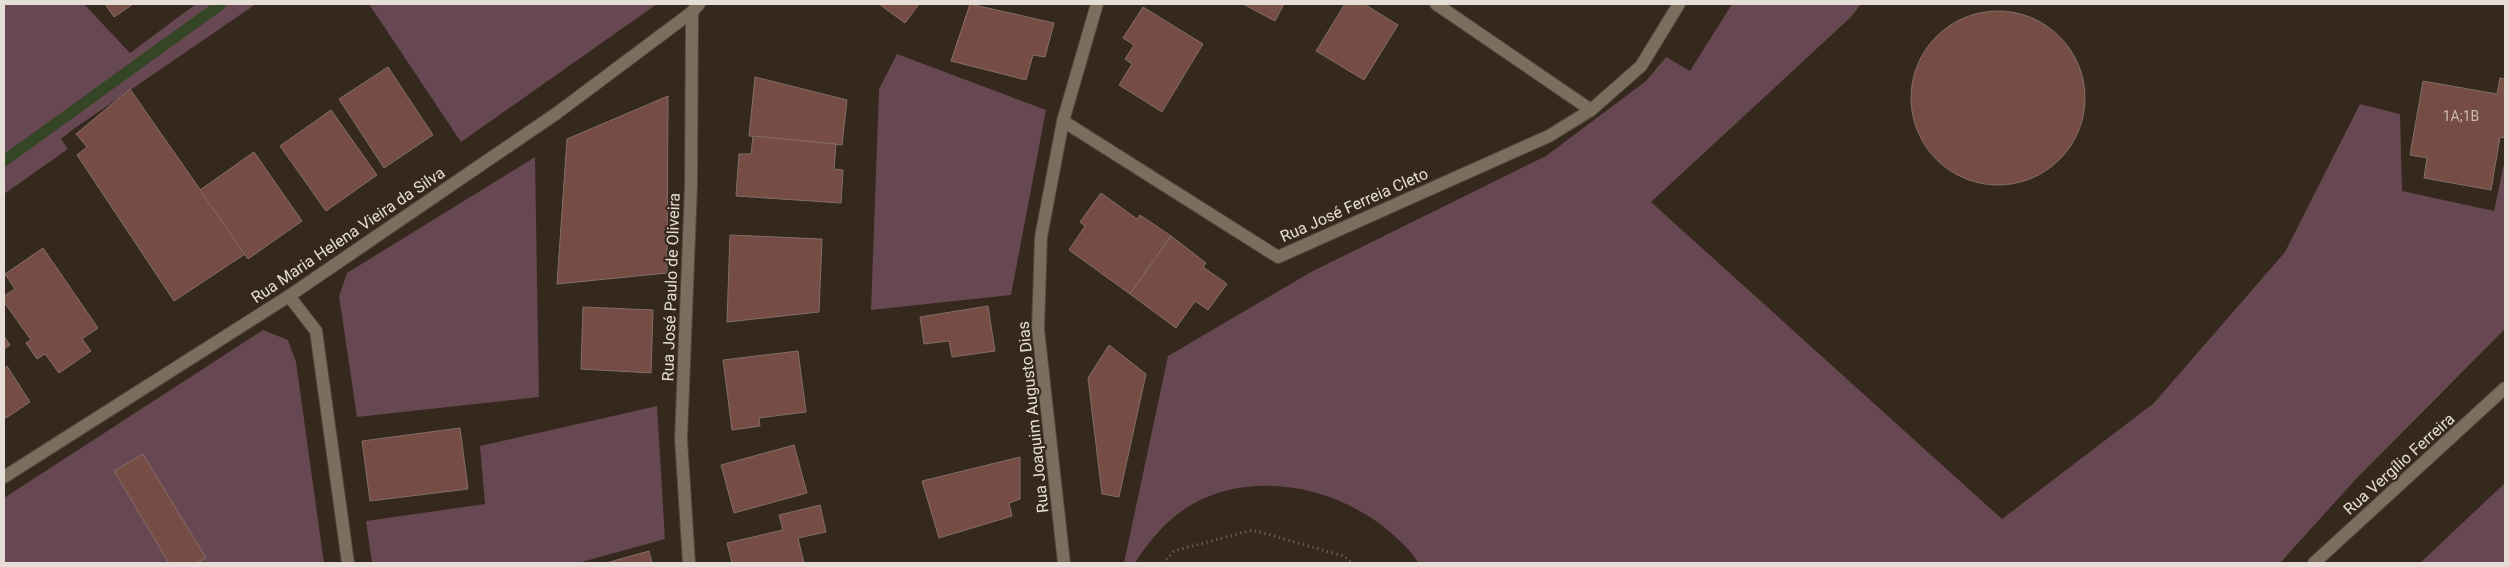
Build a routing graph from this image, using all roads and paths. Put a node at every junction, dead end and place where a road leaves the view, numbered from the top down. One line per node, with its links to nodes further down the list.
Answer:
1 (1097, 4): 6 (street, Rua Joaquim Augusto Dias)
2 (1436, 4): 5 (street)
3 (1679, 4): 5 (street)
4 (696, 8): 7 (street, Rua Maria Helena Vieira da Silva); 11 (street, Rua José Paulo de Oliveira)
5 (1591, 110): 6 (street, Rua José Ferreia Cleto)
6 (1063, 121): 12 (street, Rua Joaquim Augusto Dias)
7 (289, 296): 9 (street, Rua Maria Helena Vieira da Silva); 10 (street)
8 (2505, 388): 15 (street, Rua Vergílio Ferreira)
9 (4, 477)
10 (348, 563)
11 (689, 563)
12 (1064, 563)
13 (1163, 563): 14 (path)
14 (1352, 563)
15 (2314, 563)

